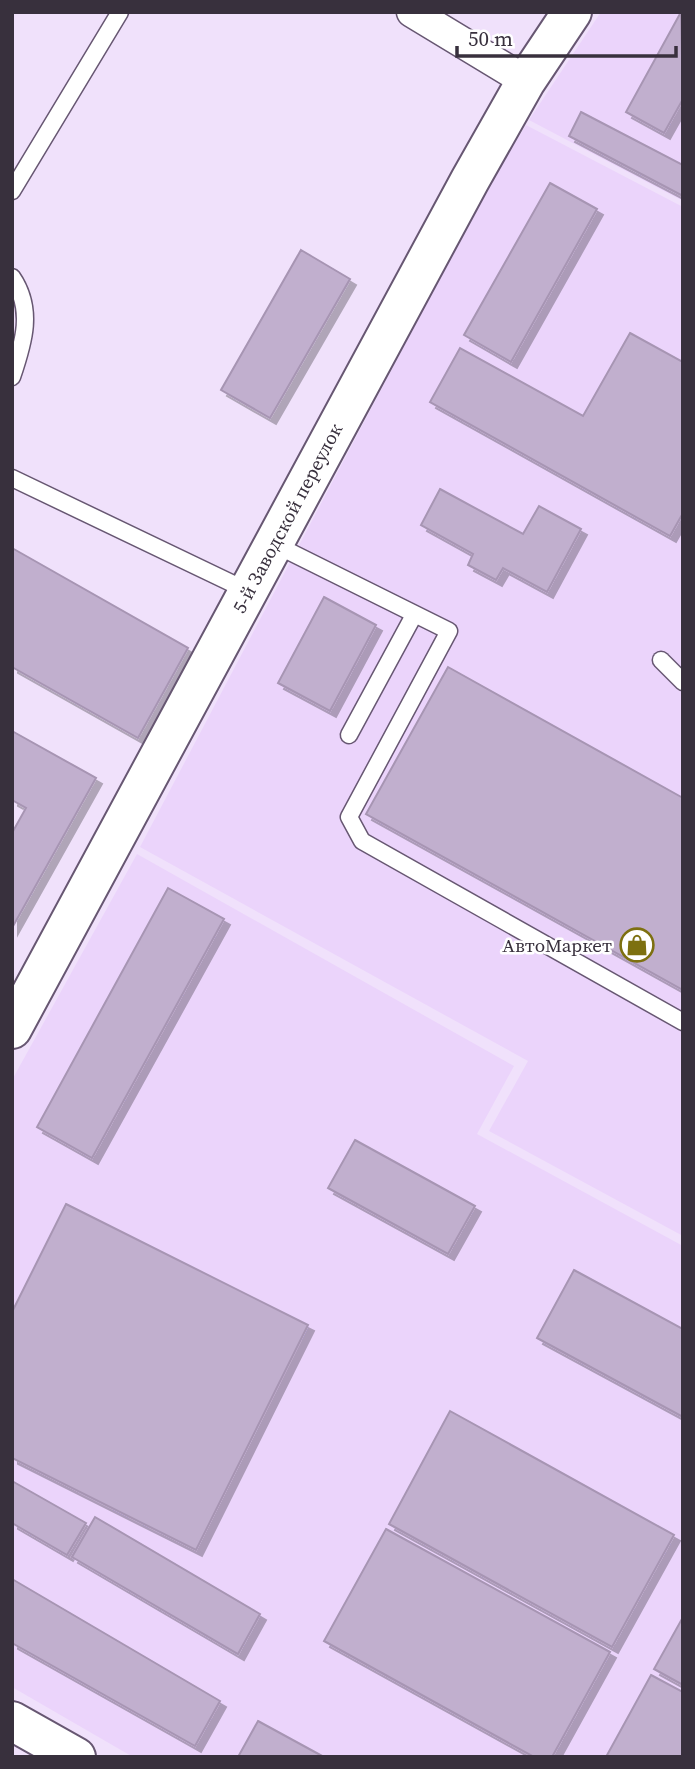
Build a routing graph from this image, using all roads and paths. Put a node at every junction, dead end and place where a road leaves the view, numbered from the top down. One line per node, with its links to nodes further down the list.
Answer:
1 (120, 12): 5 (lane)
2 (412, 12): 4 (street)
3 (572, 12): 4 (street, 5-й Заводской переулок)
4 (526, 81): 9 (street, 5-й Заводской переулок)
5 (12, 191)
6 (12, 277): 7 (lane)
7 (12, 377)
8 (12, 478): 10 (lane)
9 (274, 543): 10 (street, 5-й Заводской переулок); 11 (lane)
10 (248, 591): 16 (street, 5-й Заводской переулок)
11 (414, 615): 14 (lane); 15 (lane)
12 (661, 660): 13 (lane)
13 (683, 682)
14 (349, 735)
15 (683, 1022)
16 (12, 1029)
17 (12, 1721): 18 (street)
18 (76, 1757)

